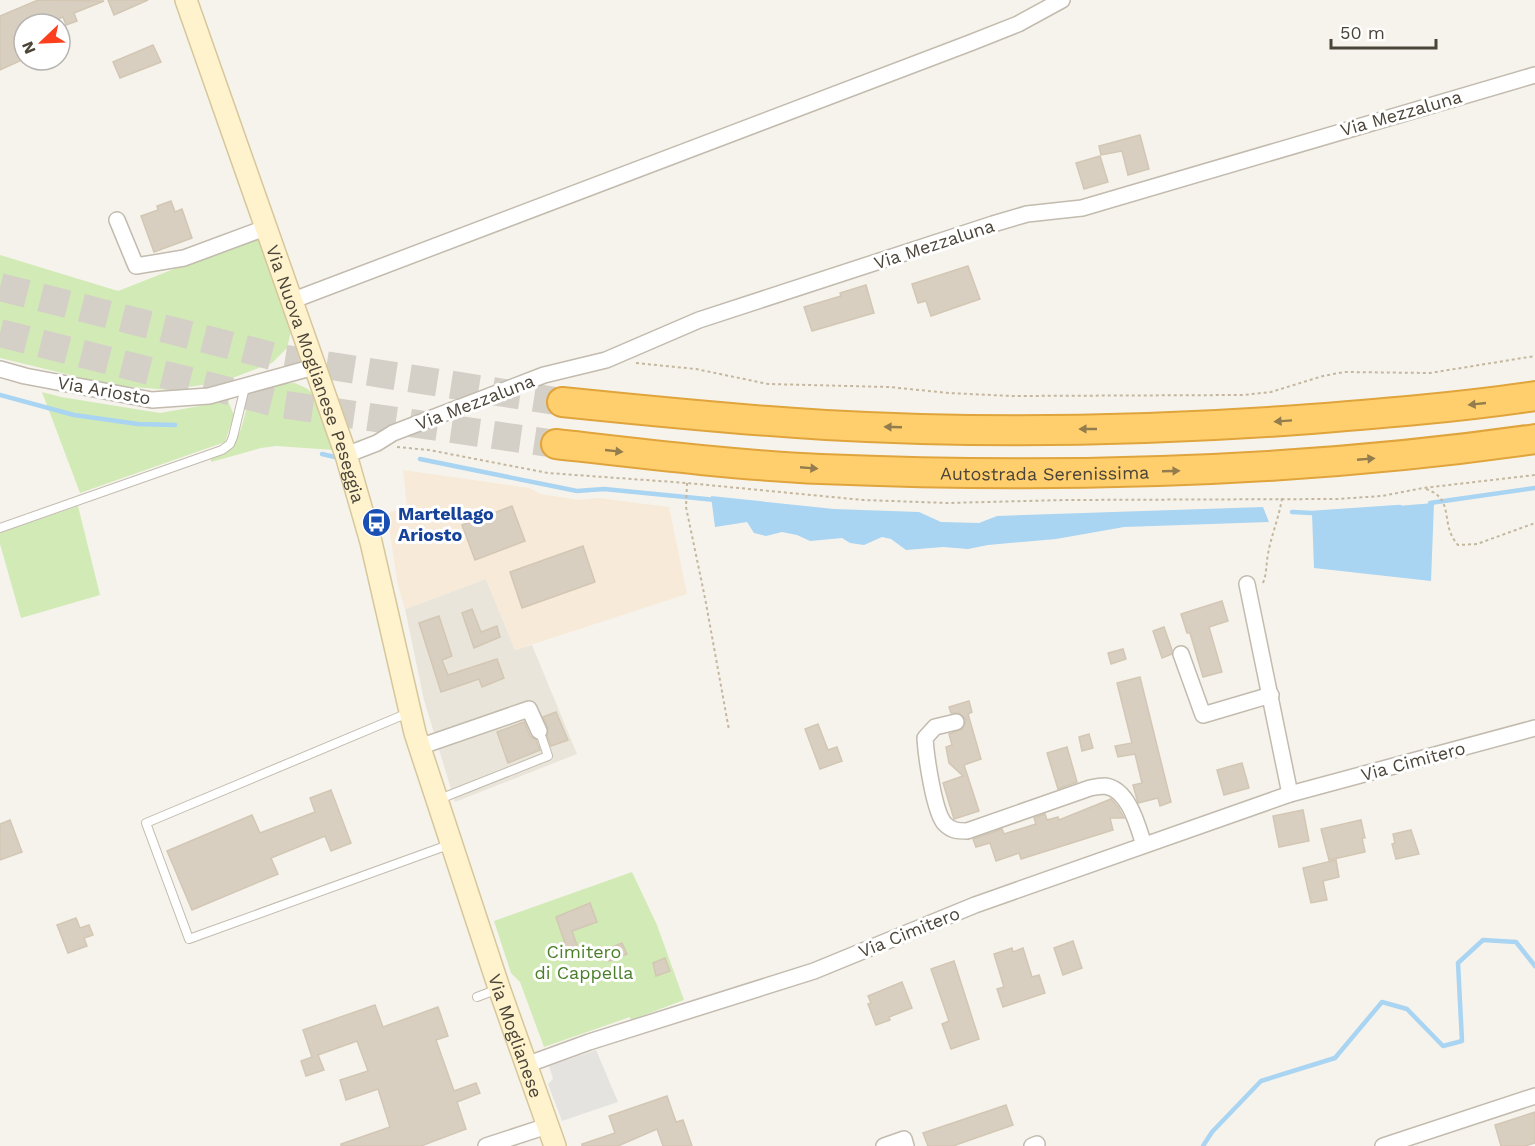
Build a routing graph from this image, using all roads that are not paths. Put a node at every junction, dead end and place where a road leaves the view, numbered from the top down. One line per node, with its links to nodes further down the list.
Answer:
1 (186, 0): 5 (main road, Via Nuova Moglianese Peseggia)
2 (1062, 0): 6 (street)
3 (1535, 75): 14 (street, Via Mezzaluna)
4 (117, 220): 5 (street)
5 (265, 228): 6 (main road, Via Nuova Moglianese Peseggia)
6 (291, 302): 7 (main road, Via Nuova Moglianese Peseggia)
7 (314, 366): 9 (street, Via Ariosto); 14 (main road, Via Nuova Moglianese Peseggia)
8 (0, 369): 9 (street, Via Ariosto)
9 (245, 386): 15 (lane)
10 (1535, 396): 11 (highway, one-way to 11)
11 (562, 402)
12 (1535, 439): 13 (highway, Autostrada Serenissima, one-way to 12)
13 (556, 444)
14 (346, 455): 19 (main road, Via Nuova Moglianese Peseggia)
15 (0, 528)
16 (1247, 584): 18 (street)
17 (1181, 654): 18 (street)
18 (1270, 696): 24 (street)
19 (410, 712): 23 (main road, Via Nuova Moglianese Peseggia); 26 (lane)
20 (956, 722): 27 (street)
21 (1535, 728): 24 (street, Via Cimitero)
22 (540, 735): 23 (street); 25 (lane)
23 (419, 747): 25 (main road, Via Nuova Moglianese Peseggia)
24 (1290, 794): 27 (street, Via Cimitero)
25 (436, 800): 26 (main road, Via Nuova Moglianese Peseggia)
26 (451, 844): 28 (main road, Via Nuova Moglianese Peseggia)
27 (1144, 845): 31 (street, Via Cimitero)
28 (478, 925): 29 (main road, Via Moglianese)
29 (499, 988): 30 (lane); 31 (main road, Via Moglianese)
30 (477, 997)
31 (526, 1065): 33 (main road, Via Moglianese)
32 (1535, 1096): 38 (street)
33 (547, 1126): 34 (street); 35 (main road, Via Moglianese)
34 (486, 1146)
35 (555, 1146)
36 (884, 1146): 37 (street)
37 (906, 1146)
38 (1383, 1146)

